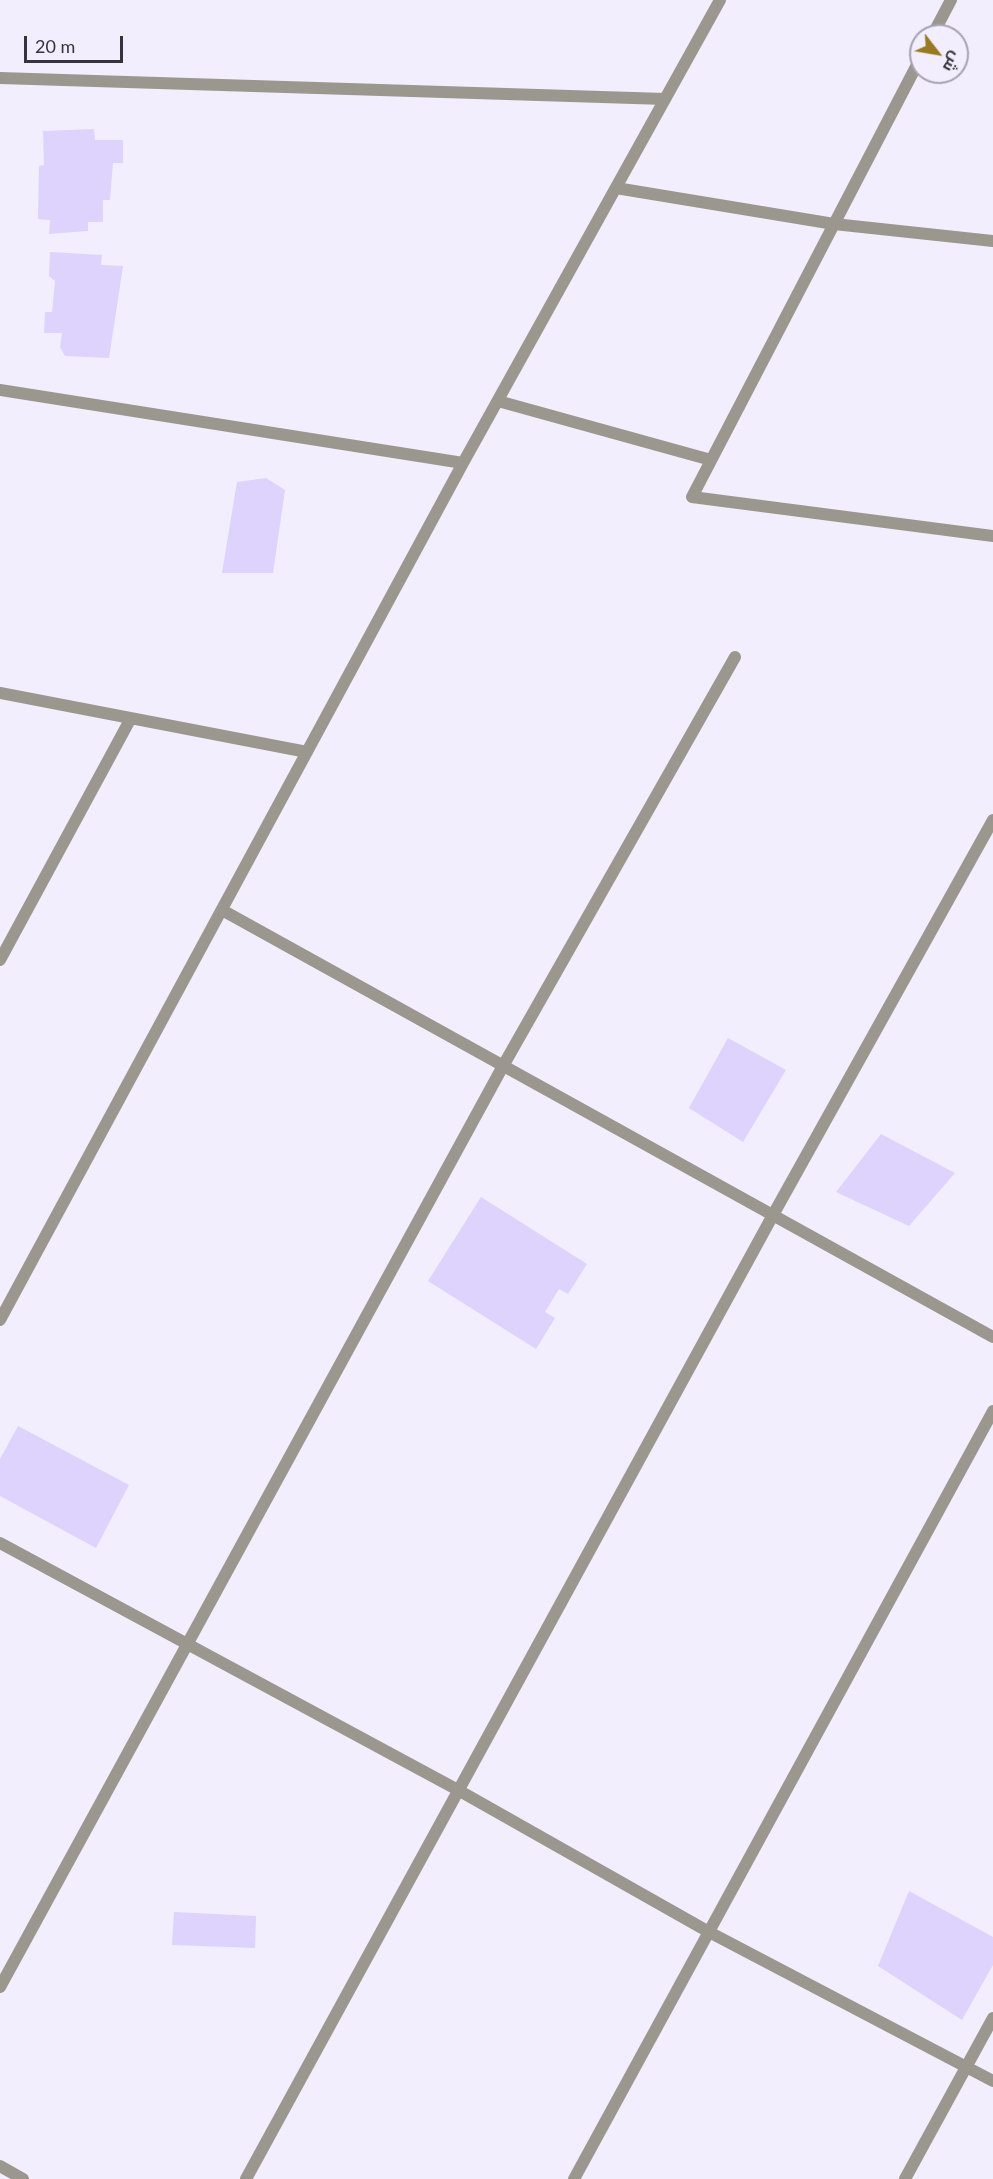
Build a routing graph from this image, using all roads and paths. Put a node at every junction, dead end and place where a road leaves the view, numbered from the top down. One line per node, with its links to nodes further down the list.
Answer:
1 (720, 0): 6 (street)
2 (951, 0): 3 (street)
3 (938, 24)
4 (0, 78): 6 (street)
5 (909, 80): 8 (street)
6 (665, 99): 7 (street)
7 (616, 188): 8 (street); 11 (street)
8 (834, 224): 9 (street); 12 (street)
9 (993, 241)
10 (0, 390): 13 (street)
11 (498, 401): 12 (street); 13 (street)
12 (711, 460): 14 (street)
13 (463, 463): 18 (street)
14 (993, 536)
15 (735, 657): 22 (street)
16 (0, 693): 17 (street)
17 (131, 718): 18 (street); 21 (street)
18 (307, 752): 20 (street)
19 (993, 820): 23 (street)
20 (222, 910): 22 (street); 24 (street)
21 (0, 960)
22 (503, 1066): 23 (street); 28 (street)
23 (773, 1215): 25 (street); 29 (street)
24 (0, 1320)
25 (993, 1337)
26 (993, 1411): 30 (street)
27 (0, 1543): 28 (street)
28 (187, 1644): 29 (street); 31 (street)
29 (458, 1790): 30 (street); 37 (street)
30 (709, 1932): 33 (street); 38 (street)
31 (0, 1987)
32 (993, 2018): 33 (street)
33 (966, 2067): 34 (street); 39 (street)
34 (993, 2081)
35 (0, 2166): 36 (street)
36 (23, 2179)
37 (246, 2179)
38 (574, 2179)
39 (905, 2179)

